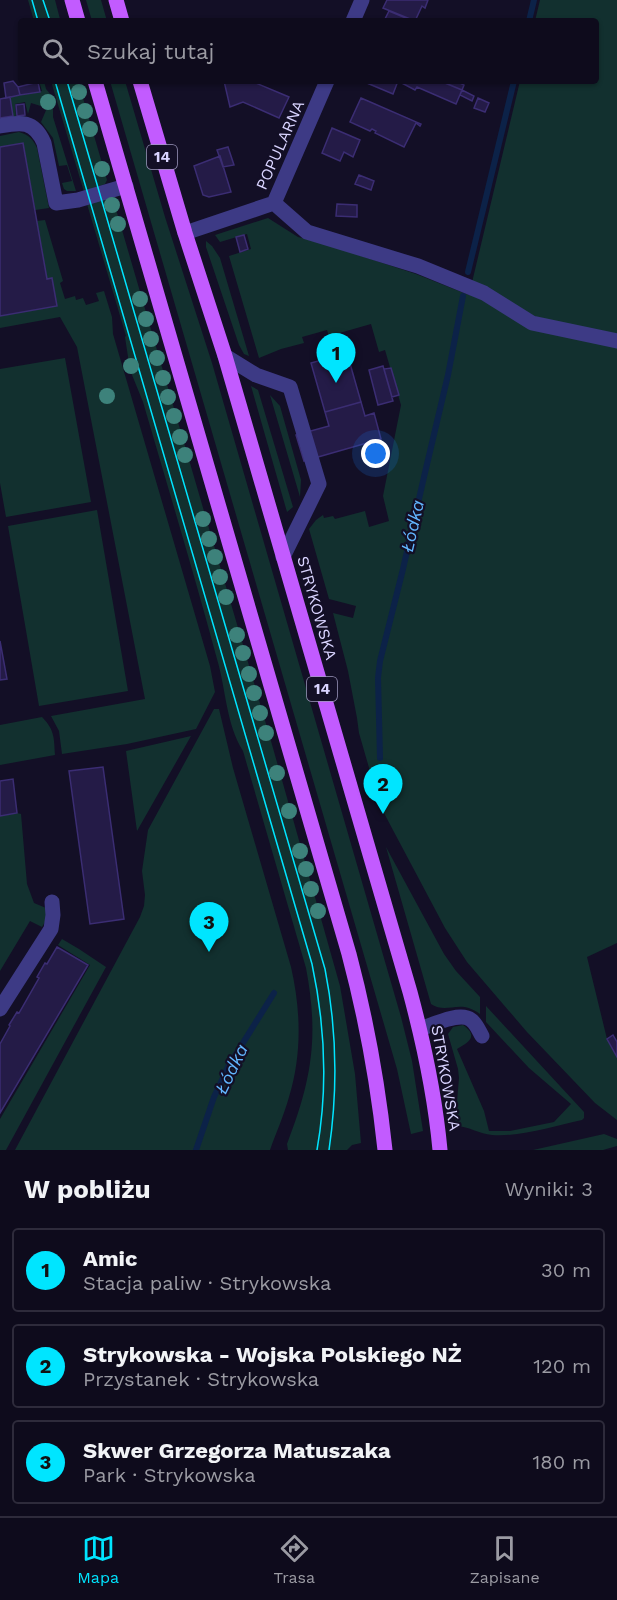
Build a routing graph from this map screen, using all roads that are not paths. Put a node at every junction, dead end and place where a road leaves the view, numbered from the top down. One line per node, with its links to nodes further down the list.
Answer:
1 (72, 0): 4 (main road)
2 (116, 0): 5 (main road)
3 (362, 0): 6 (street)
4 (77, 18)
5 (121, 18)
6 (354, 18)
7 (96, 84): 11 (main road)
8 (141, 84): 13 (main road, STRYKOWSKA / 14)
9 (326, 84): 12 (street, POPULARNA)
10 (0, 126): 11 (street)
11 (126, 186): 21 (main road)
12 (274, 203): 13 (street, POPULARNA); 14 (street)
13 (185, 233): 15 (main road, STRYKOWSKA / 14)
14 (617, 341)
15 (225, 356): 16 (main road, STRYKOWSKA / 14); 16 (street)
16 (283, 557): 19 (main road, STRYKOWSKA / 14)
17 (52, 902): 18 (street)
18 (0, 1009)
19 (420, 1029): 20 (street); 22 (main road, STRYKOWSKA / 14)
20 (482, 1036)
21 (385, 1150)
22 (440, 1150)

